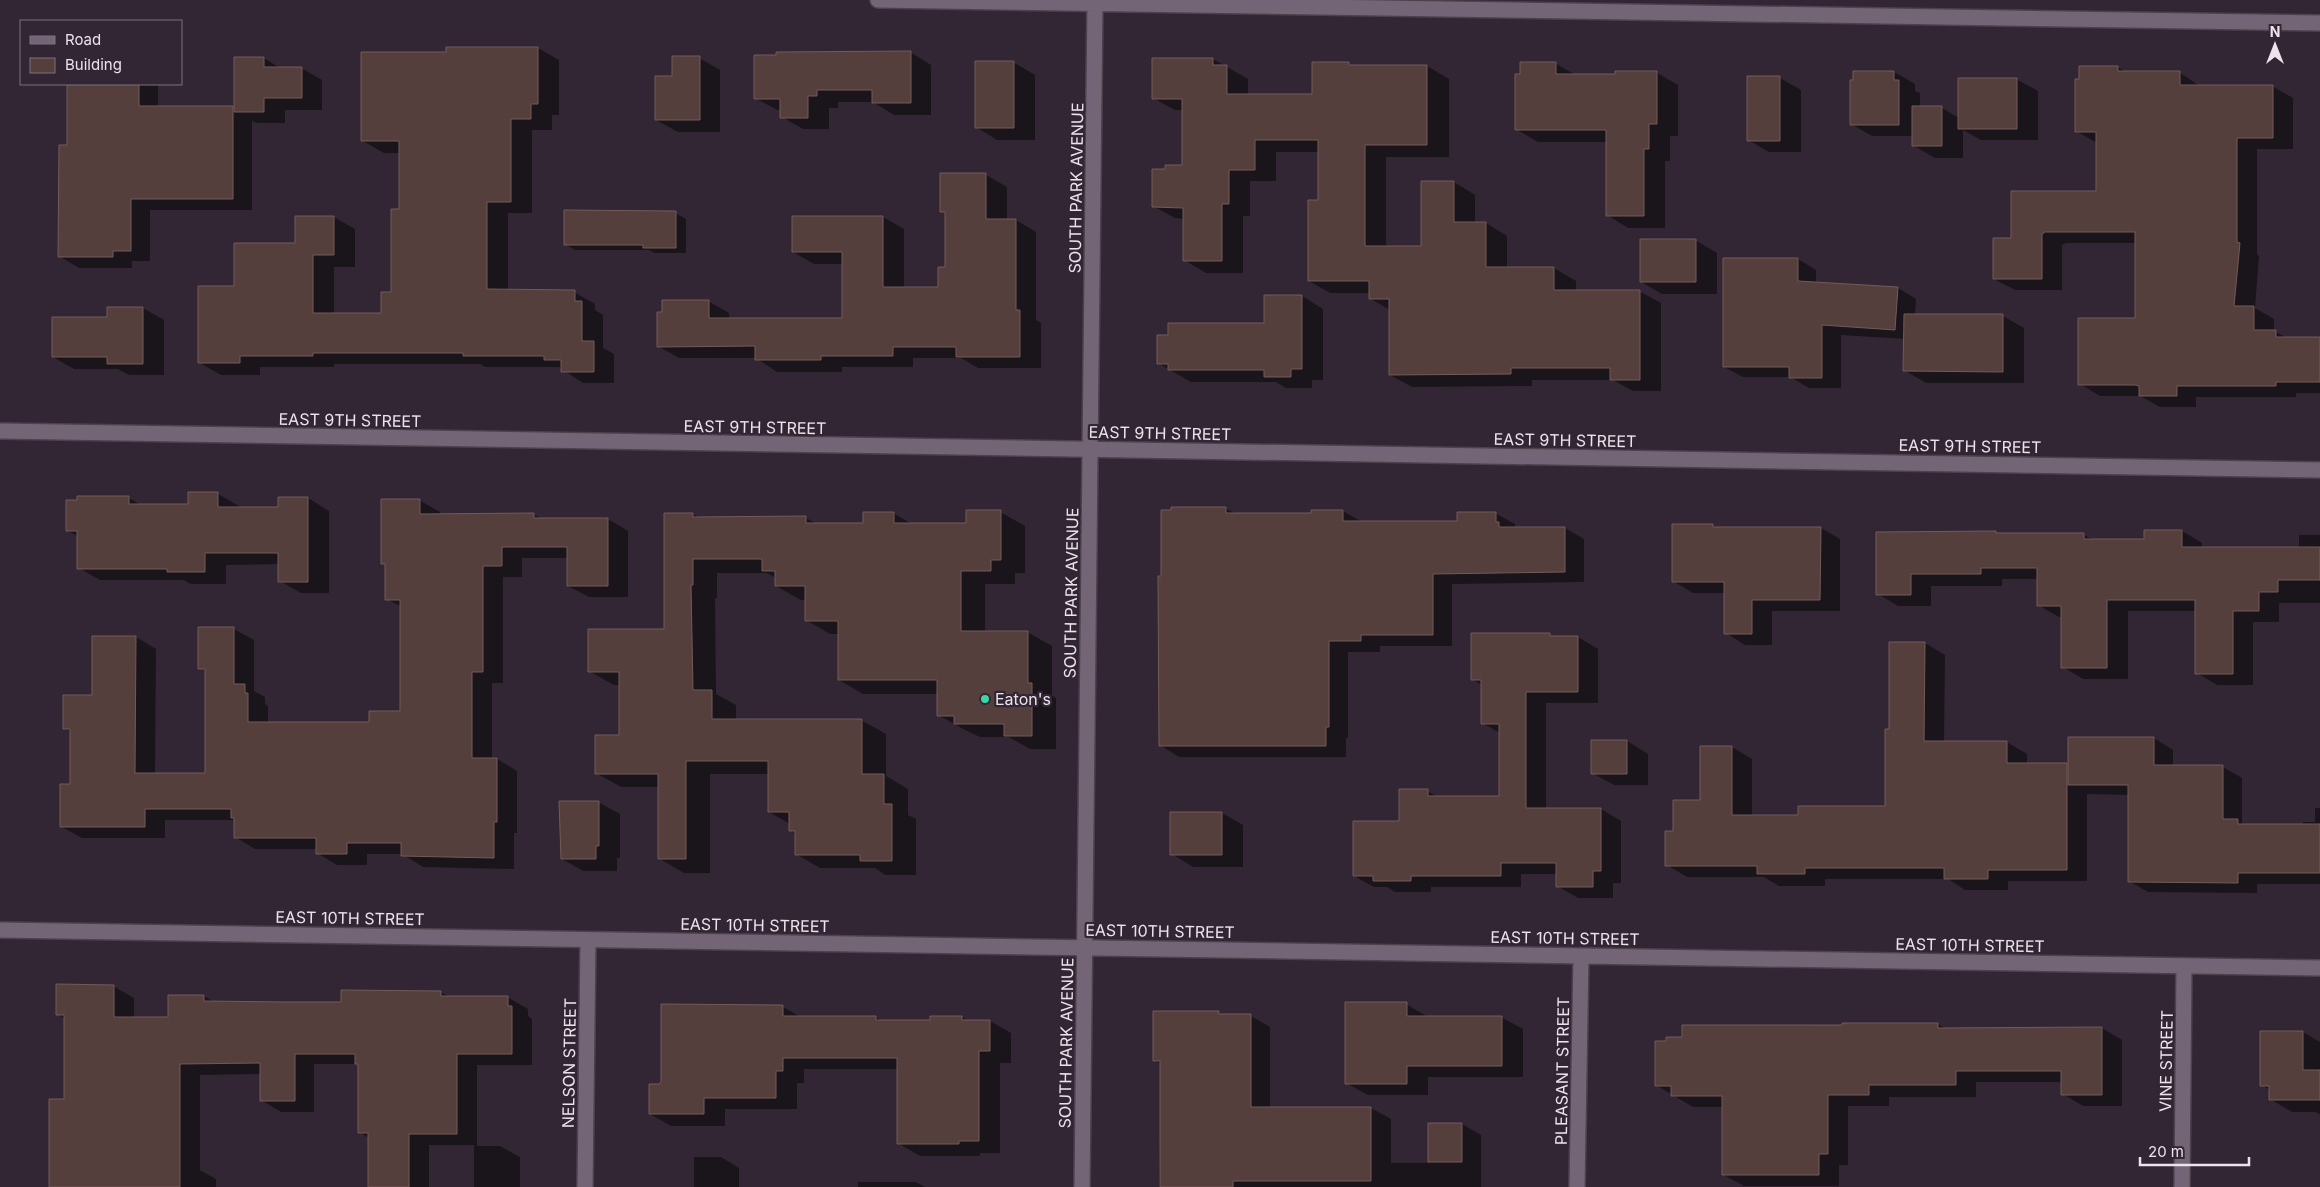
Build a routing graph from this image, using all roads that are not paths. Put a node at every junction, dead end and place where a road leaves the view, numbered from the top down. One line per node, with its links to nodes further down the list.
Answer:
1 (878, 0): 2 (street)
2 (1095, 2): 3 (street); 5 (street, SOUTH PARK AVENUE)
3 (2320, 23)
4 (0, 432): 5 (street, EAST 9TH STREET)
5 (1090, 450): 6 (street, EAST 9TH STREET); 9 (street, SOUTH PARK AVENUE)
6 (2320, 470)
7 (0, 930): 8 (street, EAST 10TH STREET)
8 (588, 940): 9 (street, EAST 10TH STREET); 13 (street, NELSON STREET)
9 (1085, 947): 10 (street, EAST 10TH STREET); 14 (street, SOUTH PARK AVENUE)
10 (1581, 956): 11 (street, EAST 10TH STREET); 15 (street, PLEASANT STREET)
11 (2184, 966): 12 (street, EAST 10TH STREET); 16 (street, VINE STREET)
12 (2320, 968)
13 (585, 1187)
14 (1082, 1187)
15 (1577, 1187)
16 (2182, 1187)

